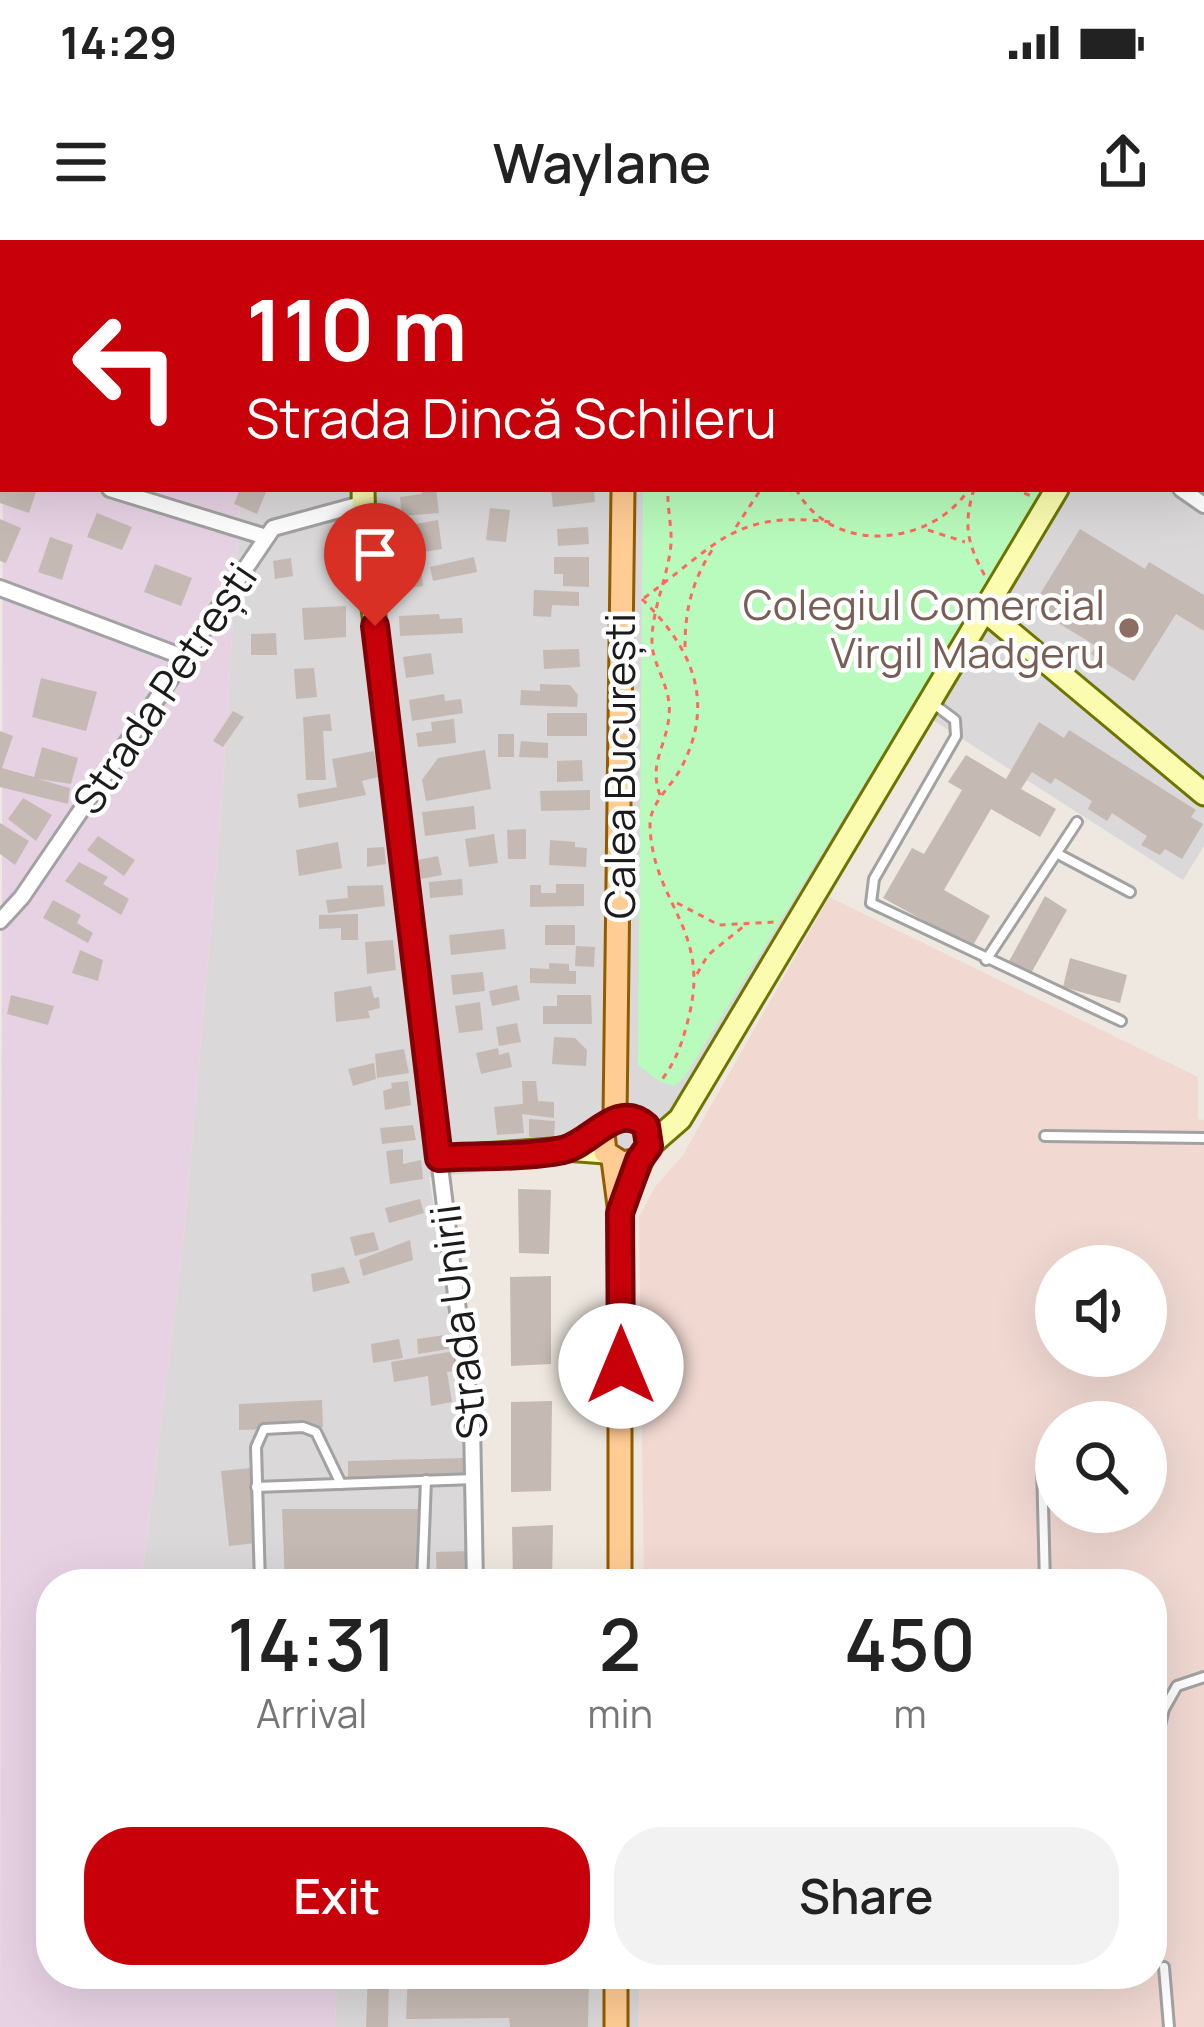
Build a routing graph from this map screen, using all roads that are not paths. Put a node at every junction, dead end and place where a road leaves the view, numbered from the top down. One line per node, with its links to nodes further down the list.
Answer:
1 (623, 492): 17 (main road, Calea București)
2 (1055, 492): 7 (main road)
3 (156, 496): 5 (street)
4 (362, 496): 5 (street, Strada Petrești); 22 (main road, Strada Unirii)
5 (266, 536): 8 (street, Strada Petrești)
6 (0, 588): 8 (street)
7 (989, 602): 9 (main road); 10 (main road)
8 (186, 658): 14 (street, Strada Petrești)
9 (930, 701): 15 (lane); 17 (main road)
10 (1204, 794)
11 (1077, 822): 12 (lane)
12 (1058, 854): 13 (lane); 15 (lane)
13 (1130, 892)
14 (0, 921)
15 (986, 960): 16 (lane)
16 (1121, 1021)
17 (631, 1132): 20 (main road); 21 (main road); 21 (main road, Calea București); 23 (main road, Calea București)
18 (1045, 1136): 19 (lane)
19 (1204, 1138)
20 (566, 1149): 21 (main road); 22 (main road)
21 (609, 1156): 23 (main road, Calea București)
22 (439, 1158): 24 (street, Strada Unirii)
23 (620, 1213): 32 (main road, Calea București)
24 (475, 1478): 25 (lane); 31 (street, Strada Unirii)
25 (426, 1480): 26 (lane); 30 (lane)
26 (341, 1484): 27 (lane); 27 (lane)
27 (256, 1487): 29 (lane)
28 (1044, 1533): 33 (lane)
29 (259, 1569)
30 (423, 1569)
31 (475, 1569)
32 (620, 1569)
33 (1045, 1569)
34 (1204, 1677): 35 (lane)
35 (1167, 1704)
36 (616, 1989): 38 (main road)
37 (1166, 1989): 39 (lane)
38 (616, 2027)
39 (1169, 2027)

